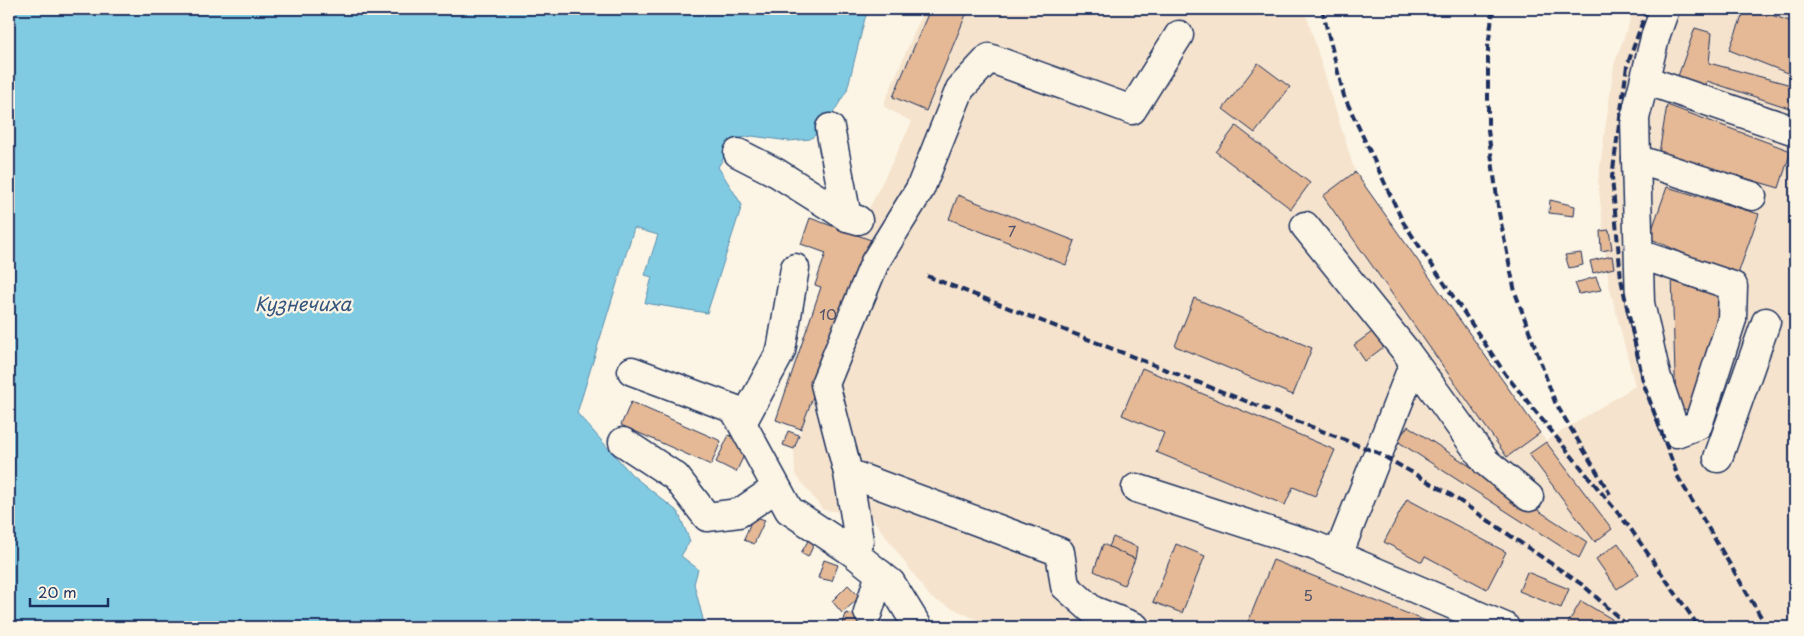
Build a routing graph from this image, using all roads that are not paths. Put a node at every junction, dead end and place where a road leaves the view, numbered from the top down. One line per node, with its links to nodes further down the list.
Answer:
1 (1665, 9): 3 (street)
2 (1180, 35): 18 (street)
3 (1645, 80): 5 (street); 7 (street)
4 (830, 128): 6 (street)
5 (1795, 131)
6 (738, 153)
7 (1636, 159): 8 (street); 10 (street)
8 (1752, 196)
9 (1305, 226): 13 (street)
10 (1639, 254): 10 (street)
11 (795, 268): 15 (street)
12 (1766, 322): 17 (street)
13 (1414, 363): 21 (street); 23 (street)
14 (632, 371): 15 (street)
15 (742, 423): 19 (street)
16 (623, 442): 19 (street)
17 (1718, 458)
18 (848, 473): 22 (street); 27 (street)
19 (776, 488): 22 (street)
20 (1136, 488): 23 (street)
21 (1529, 497)
22 (851, 551): 24 (street)
23 (1338, 556): 28 (street)
24 (880, 574): 25 (street); 26 (street)
25 (868, 612)
26 (918, 627)
27 (1135, 627)
28 (1505, 627)

